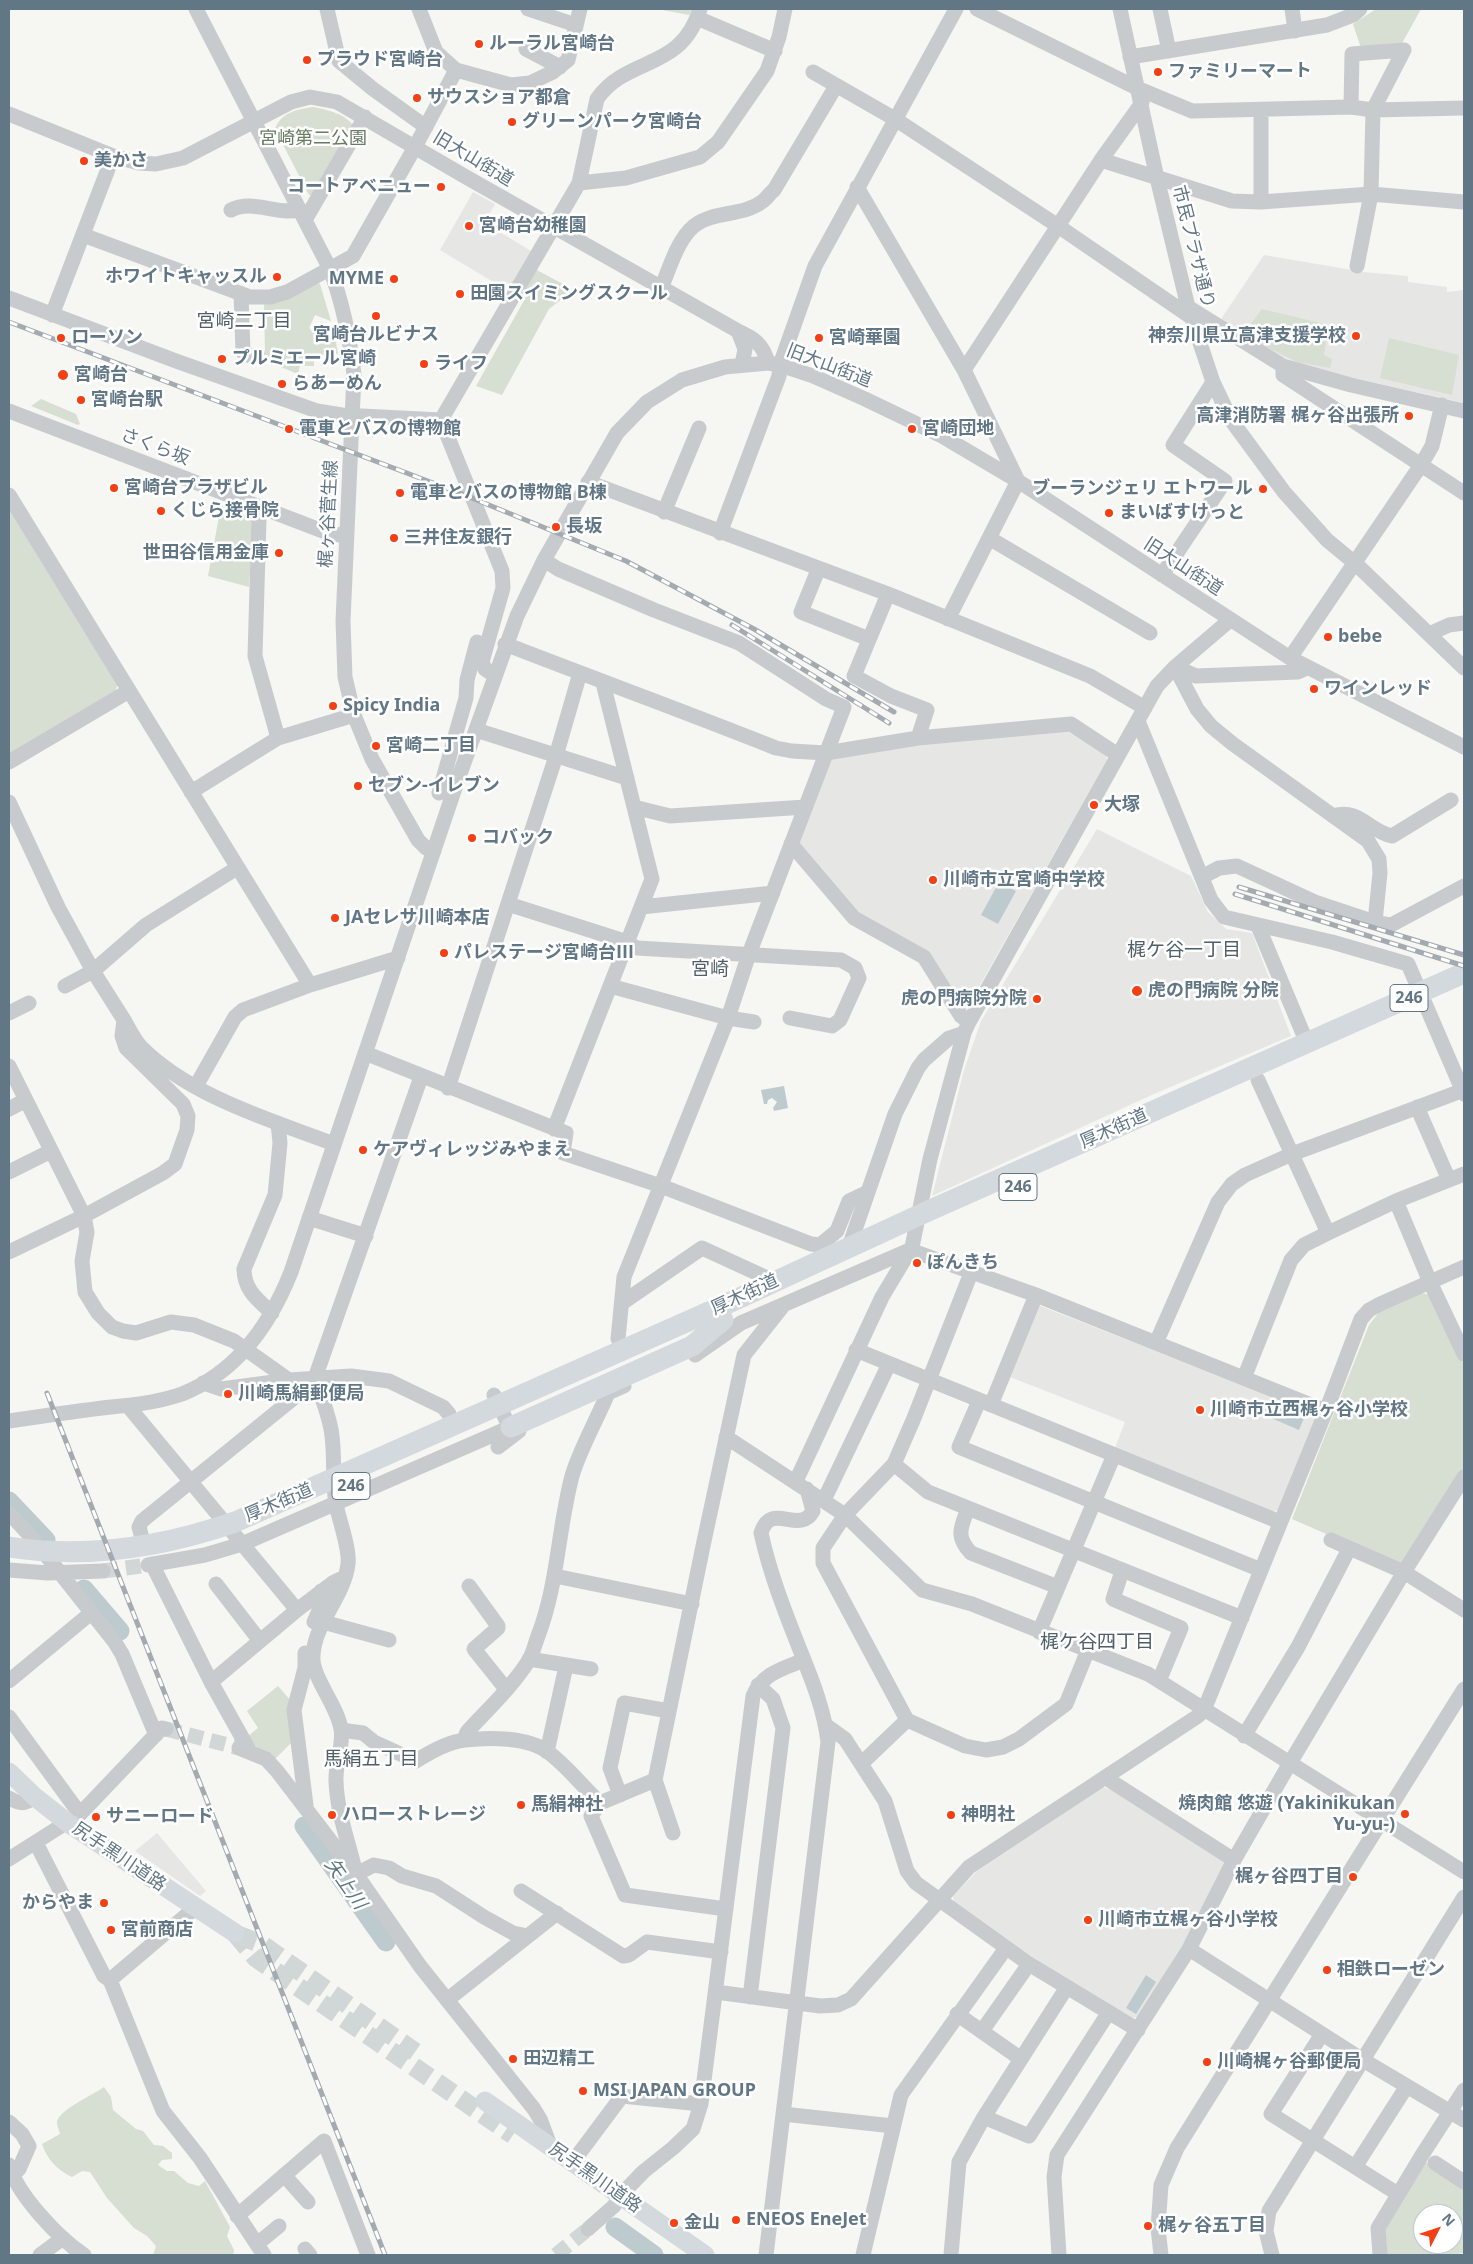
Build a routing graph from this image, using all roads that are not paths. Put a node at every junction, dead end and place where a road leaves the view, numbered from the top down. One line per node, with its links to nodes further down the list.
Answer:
1 (196, 9): 32 (street, 梶ヶ谷菅生線)
2 (328, 9): 33 (street)
3 (420, 9): 21 (street)
4 (528, 9): 14 (street)
5 (580, 9): 14 (street)
6 (785, 9): 17 (street)
7 (956, 9): 31 (street)
8 (977, 9): 24 (street)
9 (1120, 9): 19 (street, 市民プラザ通り)
10 (1160, 9): 18 (street)
11 (1292, 9): 15 (street)
12 (1355, 11): 15 (street)
13 (699, 13): 17 (street); 38 (street)
14 (576, 25): 20 (street)
15 (1294, 31): 18 (street)
16 (526, 49): 20 (street)
17 (775, 51): 38 (street)
18 (1169, 51): 19 (street)
19 (1130, 57): 24 (street, 市民プラザ通り)
20 (560, 67): 21 (street)
21 (456, 70): 33 (street)
22 (812, 72): 23 (street)
23 (836, 86): 31 (street); 50 (street)
24 (1140, 96): 27 (street); 36 (street); 37 (street, 市民プラザ通り)
25 (1350, 107): 27 (street); 28 (street); 28 (street)
26 (1464, 108): 28 (street)
27 (1261, 110): 41 (street)
28 (1373, 110): 40 (street)
29 (9, 114): 35 (street, 旧大山街道)
30 (365, 117): 32 (street, 旧大山街道); 34 (street, 旧大山街道); 44 (street)
31 (895, 119): 39 (street); 45 (street)
32 (255, 120): 35 (street, 旧大山街道); 44 (street, 梶ヶ谷菅生線)
33 (426, 127): 34 (street)
34 (416, 147): 46 (street, 旧大山街道); 49 (street)
35 (113, 156): 47 (street)
36 (1101, 160): 37 (street); 45 (street)
37 (1157, 178): 41 (street); 53 (street, 市民プラザ通り)
38 (579, 183): 46 (street)
39 (857, 187): 57 (street); 60 (street)
40 (1371, 194): 41 (street); 42 (street); 48 (street)
41 (1261, 202)
42 (1464, 202)
43 (231, 210): 44 (street)
44 (302, 215): 49 (street, 梶ヶ谷菅生線)
45 (1058, 226): 53 (street); 60 (street)
46 (553, 227): 50 (street, 旧大山街道); 66 (street)
47 (83, 235): 51 (street); 54 (street)
48 (1357, 266)
49 (330, 269): 51 (street); 65 (street, 梶ヶ谷菅生線)
50 (661, 288): 55 (street, 旧大山街道)
51 (241, 295): 56 (street)
52 (9, 298): 54 (street)
53 (1190, 312): 59 (street); 61 (street, 市民プラザ通り)
54 (52, 315): 65 (street)
55 (738, 331): 57 (street, 旧大山街道); 58 (street)
56 (252, 357)
57 (774, 364): 58 (street); 69 (street, 旧大山街道); 75 (street)
58 (742, 365): 70 (street)
59 (1283, 366): 62 (street); 68 (street)
60 (964, 370): 69 (street)
61 (1213, 382): 79 (street, 市民プラザ通り); 81 (street)
62 (1442, 405): 63 (street); 68 (street)
63 (1464, 411)
64 (10, 414): 73 (street, さくら坂)
65 (353, 416): 66 (street); 76 (street, 梶ヶ谷菅生線)
66 (441, 420): 86 (street)
67 (699, 428): 74 (street)
68 (1421, 465): 71 (street); 79 (street)
69 (1018, 481): 77 (street); 81 (street, 旧大山街道)
70 (588, 482): 74 (street); 78 (street)
71 (1464, 493)
72 (9, 495): 98 (street)
73 (263, 508): 76 (street, さくら坂); 102 (street)
74 (664, 512): 75 (street)
75 (720, 533): 80 (street)
76 (346, 536): 100 (street, 梶ヶ谷菅生線)
77 (989, 538): 83 (street); 87 (street)
78 (544, 560): 90 (street); 105 (street)
79 (1356, 564): 88 (street, 市民プラザ通り); 91 (street)
80 (818, 570): 82 (street); 89 (street)
81 (1162, 576): 84 (street, 旧大山街道)
82 (888, 594): 83 (street); 89 (street)
83 (948, 619): 99 (street)
84 (1230, 620): 91 (street, 旧大山街道); 92 (street)
85 (1464, 622): 88 (street)
86 (490, 630): 96 (street); 111 (street)
87 (1150, 633)
88 (1429, 634): 94 (street, 市民プラザ通り)
89 (869, 639): 103 (street)
90 (505, 644): 95 (street); 96 (street)
91 (1290, 658): 93 (street, 旧大山街道)
92 (1175, 667): 93 (street); 99 (street); 116 (street)
93 (1307, 668): 104 (street, 旧大山街道)
94 (1464, 668)
95 (580, 673): 97 (street); 107 (street)
96 (494, 675): 101 (street)
97 (603, 684): 105 (street); 109 (street)
98 (129, 691): 108 (street); 110 (street)
99 (1141, 714): 106 (street); 120 (street)
100 (354, 715): 102 (street); 118 (street, 梶ヶ谷菅生線)
101 (476, 730): 107 (street); 118 (street)
102 (278, 738): 110 (street)
103 (918, 738): 105 (street); 106 (street)
104 (1464, 747)
105 (826, 753): 115 (street)
106 (1118, 755): 142 (street)
107 (556, 756): 109 (street); 123 (street)
108 (9, 762)
109 (627, 778): 114 (street)
110 (191, 792): 119 (street)
111 (439, 793)
112 (1452, 800): 116 (street)
113 (9, 802): 130 (street)
114 (634, 807): 115 (street); 124 (street)
115 (805, 807): 117 (street)
116 (1334, 816): 125 (street)
117 (791, 844): 122 (street); 142 (street)
118 (434, 851): 129 (street)
119 (237, 868): 130 (street); 133 (street)
120 (1202, 877): 125 (street); 126 (street)
121 (1464, 886): 125 (street)
122 (773, 893): 124 (street); 128 (street)
123 (508, 904): 127 (street); 150 (street)
124 (642, 907): 127 (street)
125 (1374, 922)
126 (1258, 926): 144 (street); 151 (street)
127 (627, 944): 128 (street); 134 (street)
128 (750, 954): 138 (street); 139 (street)
129 (398, 958): 133 (street); 145 (street)
130 (93, 971): 132 (street); 140 (street)
131 (1464, 973): 143 (highway, 厚木街道 / 246)
132 (65, 986)
133 (310, 986): 149 (street)
134 (610, 986): 138 (street); 156 (street)
135 (1464, 988): 143 (highway, 厚木街道 / 246)
136 (30, 1003): 137 (street)
137 (9, 1013)
138 (728, 1018): 141 (street); 163 (street)
139 (790, 1018)
140 (124, 1020): 149 (street); 166 (street)
141 (754, 1022)
142 (966, 1028): 164 (street); 171 (street)
143 (1358, 1028): 144 (highway, 厚木街道 / 246); 148 (highway, 厚木街道 / 246)
144 (1307, 1043): 170 (highway, 厚木街道 / 246)
145 (374, 1057): 147 (street); 157 (street)
146 (9, 1066): 152 (street)
147 (421, 1077): 150 (street); 169 (street)
148 (1258, 1080): 159 (street); 181 (highway, 厚木街道 / 246)
149 (196, 1086): 155 (street)
150 (448, 1088): 156 (street)
151 (1464, 1092): 153 (street)
152 (26, 1100): 154 (street); 158 (street)
153 (1417, 1108): 159 (street); 162 (street)
154 (9, 1109)
155 (278, 1123): 157 (street); 180 (street)
156 (554, 1129): 163 (street)
157 (334, 1144): 167 (street)
158 (51, 1151): 160 (street); 166 (street)
159 (1292, 1154): 168 (street); 184 (street)
160 (9, 1172)
161 (1464, 1174): 162 (street)
162 (1449, 1180): 165 (street)
163 (661, 1186): 164 (street); 178 (street)
164 (868, 1192): 170 (street)
165 (1396, 1201): 168 (street); 176 (street)
166 (84, 1216): 172 (street); 185 (street)
167 (309, 1218): 169 (street); 180 (street)
168 (1328, 1233): 190 (street)
169 (366, 1236): 189 (street)
170 (849, 1247): 175 (highway, 厚木街道 / 246)
171 (911, 1248): 174 (street); 179 (street); 186 (street)
172 (9, 1252)
173 (1464, 1267): 176 (street)
174 (971, 1273): 177 (street); 192 (street)
175 (776, 1282): 178 (street); 181 (highway, 厚木街道 / 246)
176 (1430, 1282): 187 (street); 198 (street)
177 (1036, 1295): 184 (street); 195 (street)
178 (622, 1303): 183 (street)
179 (784, 1304): 202 (street); 234 (street)
180 (272, 1313): 185 (street)
181 (721, 1314): 182 (highway, 厚木街道 / 246); 183 (highway); 201 (highway)
182 (674, 1334): 224 (highway, 厚木街道 / 246); 227 (highway, 厚木街道 / 246)
183 (618, 1339): 194 (highway)
184 (1156, 1343): 190 (street)
185 (246, 1349): 191 (street); 193 (street)
186 (856, 1350): 188 (street); 209 (street)
187 (1464, 1354)
188 (889, 1364): 192 (street); 210 (street)
189 (315, 1378): 191 (street); 199 (street); 206 (street); 208 (street)
190 (1244, 1378): 198 (street)
191 (289, 1380): 193 (street)
192 (928, 1380): 195 (street); 205 (street)
193 (203, 1383): 197 (street)
194 (494, 1395): 199 (highway); 201 (street)
195 (985, 1403): 204 (street); 211 (street)
196 (579, 1404): 201 (street)
197 (128, 1406): 200 (street); 208 (street)
198 (1326, 1411): 217 (street)
199 (449, 1414): 206 (highway)
200 (9, 1421)
201 (512, 1431): 203 (street); 212 (street)
202 (726, 1437): 209 (street); 240 (street)
203 (498, 1447)
204 (1114, 1455): 211 (street); 217 (street)
205 (894, 1464): 213 (street); 215 (street)
206 (334, 1469): 212 (street); 216 (highway)
207 (1464, 1477): 233 (street)
208 (191, 1482): 216 (street); 219 (street)
209 (801, 1485): 210 (street); 251 (street)
210 (824, 1500): 215 (street)
211 (1094, 1502): 226 (street); 229 (street)
212 (336, 1503): 223 (street); 235 (street)
213 (968, 1508): 226 (street); 237 (street)
214 (9, 1513): 220 (street)
215 (845, 1515): 246 (street); 263 (street)
216 (219, 1517): 219 (highway); 223 (street)
217 (1280, 1522): 229 (street)
218 (9, 1538): 220 (highway)
219 (139, 1538)
220 (34, 1540): 222 (highway); 231 (street)
221 (1331, 1540): 225 (street)
222 (90, 1542)
223 (242, 1544): 241 (street); 256 (street)
224 (9, 1547)
225 (1349, 1548): 233 (street); 266 (street)
226 (1073, 1551): 230 (street); 237 (street)
227 (9, 1560)
228 (9, 1570): 231 (street)
229 (1261, 1570): 244 (street)
230 (1122, 1571): 244 (street); 255 (street)
231 (59, 1572): 232 (street); 243 (street)
232 (103, 1572)
233 (1404, 1572): 242 (street); 270 (street)
234 (555, 1576): 240 (street); 250 (street)
235 (345, 1577): 238 (street); 245 (street)
236 (469, 1586): 258 (street)
237 (1058, 1587): 246 (street)
238 (321, 1592): 241 (street); 278 (street)
239 (218, 1595): 248 (street)
240 (692, 1604): 261 (street)
241 (297, 1610): 248 (street)
242 (1464, 1610)
243 (91, 1613): 254 (street); 279 (street)
244 (1242, 1618): 260 (street)
245 (323, 1622): 247 (street); 265 (street)
246 (1039, 1632): 249 (street)
247 (389, 1640)
248 (260, 1641): 256 (street)
249 (1088, 1650): 255 (street); 263 (street)
250 (529, 1659): 252 (street); 258 (street)
251 (804, 1660): 257 (street); 264 (street)
252 (566, 1666): 253 (street); 268 (street)
253 (591, 1669)
254 (9, 1681)
255 (1159, 1681): 260 (street)
256 (211, 1682): 278 (street)
257 (758, 1685): 291 (street); 302 (street)
258 (506, 1689): 267 (street)
259 (1464, 1689): 280 (street)
260 (1204, 1710): 266 (street); 272 (street)
261 (669, 1711): 273 (street); 274 (street)
262 (9, 1717): 279 (street)
263 (907, 1720): 269 (street)
264 (826, 1726): 269 (street); 305 (street)
265 (341, 1730): 267 (street); 286 (street)
266 (1244, 1736): 270 (street)
267 (464, 1740): 268 (street)
268 (547, 1752): 277 (street)
269 (862, 1763): 289 (street)
270 (1290, 1763): 280 (street); 284 (street)
271 (9, 1772): 275 (main road, 尻手黒川道路)
272 (1106, 1778): 284 (street); 289 (street)
273 (655, 1780): 274 (street); 281 (street)
274 (620, 1795): 277 (street)
275 (34, 1797): 276 (street); 279 (main road, 尻手黒川道路)
276 (9, 1798)
277 (600, 1803): 291 (street)
278 (306, 1807): 286 (street)
279 (74, 1818): 282 (street); 290 (main road, 尻手黒川道路)
280 (1380, 1821): 285 (street); 304 (street)
281 (673, 1833)
282 (36, 1842): 283 (street); 299 (street)
283 (9, 1859)
284 (1234, 1860): 296 (street)
285 (1464, 1872)
286 (356, 1874): 294 (street); 303 (street)
287 (521, 1891): 292 (street)
288 (1464, 1897): 312 (street)
289 (940, 1900): 295 (street); 305 (street)
290 (194, 1908): 293 (main road, 尻手黒川道路); 299 (street)
291 (726, 1909): 297 (street)
292 (557, 1913): 294 (street); 297 (street)
293 (235, 1934)
294 (528, 1936): 303 (street)
295 (1006, 1948): 298 (street); 307 (street)
296 (1190, 1949): 304 (street); 308 (street)
297 (721, 1952): 301 (street)
298 (1029, 1964): 300 (street); 309 (street)
299 (110, 1980): 335 (street)
300 (1067, 1987): 306 (street); 311 (street)
301 (716, 1992): 302 (street); 316 (street)
302 (750, 1997): 305 (street)
303 (447, 2000): 325 (street)
304 (1270, 2001): 310 (street); 349 (street)
305 (797, 2003): 318 (street)
306 (1109, 2012): 308 (street); 319 (street)
307 (957, 2014): 309 (street); 322 (street)
308 (1138, 2030): 348 (street)
309 (982, 2031): 311 (street)
310 (1322, 2034): 312 (street); 324 (street)
311 (1021, 2059): 319 (street)
312 (1363, 2060): 313 (street); 324 (street)
313 (1407, 2086): 317 (street); 328 (street)
314 (1464, 2090): 317 (street)
315 (485, 2101): 325 (main road, 尻手黒川道路)
316 (701, 2104): 326 (street); 333 (street)
317 (1450, 2112): 320 (street); 332 (street)
318 (784, 2114): 322 (street); 345 (street)
319 (984, 2117): 347 (street)
320 (1464, 2120)
321 (9, 2122): 330 (street)
322 (893, 2126): 346 (street)
323 (513, 2135): 333 (main road, 尻手黒川道路)
324 (1312, 2141): 328 (street); 350 (street)
325 (552, 2148): 326 (main road, 尻手黒川道路)
326 (572, 2163): 333 (main road, 尻手黒川道路)
327 (1435, 2164): 331 (street)
328 (1355, 2167): 332 (street)
329 (284, 2175): 334 (street); 335 (street); 340 (street)
330 (11, 2177): 338 (street)
331 (1464, 2182)
332 (1398, 2194): 351 (street)
333 (617, 2201): 337 (street); 343 (main road, 尻手黒川道路); 344 (main road, 尻手黒川道路)
334 (308, 2202)
335 (237, 2216): 339 (street)
336 (280, 2226): 339 (street)
337 (588, 2229)
338 (63, 2238): 341 (street); 342 (street)
339 (260, 2250)
340 (365, 2254)
341 (40, 2255)
342 (84, 2255)
343 (683, 2255)
344 (705, 2255)
345 (766, 2255)
346 (863, 2255)
347 (952, 2255)
348 (1059, 2255)
349 (1161, 2255)
350 (1272, 2255)
351 (1380, 2255)

